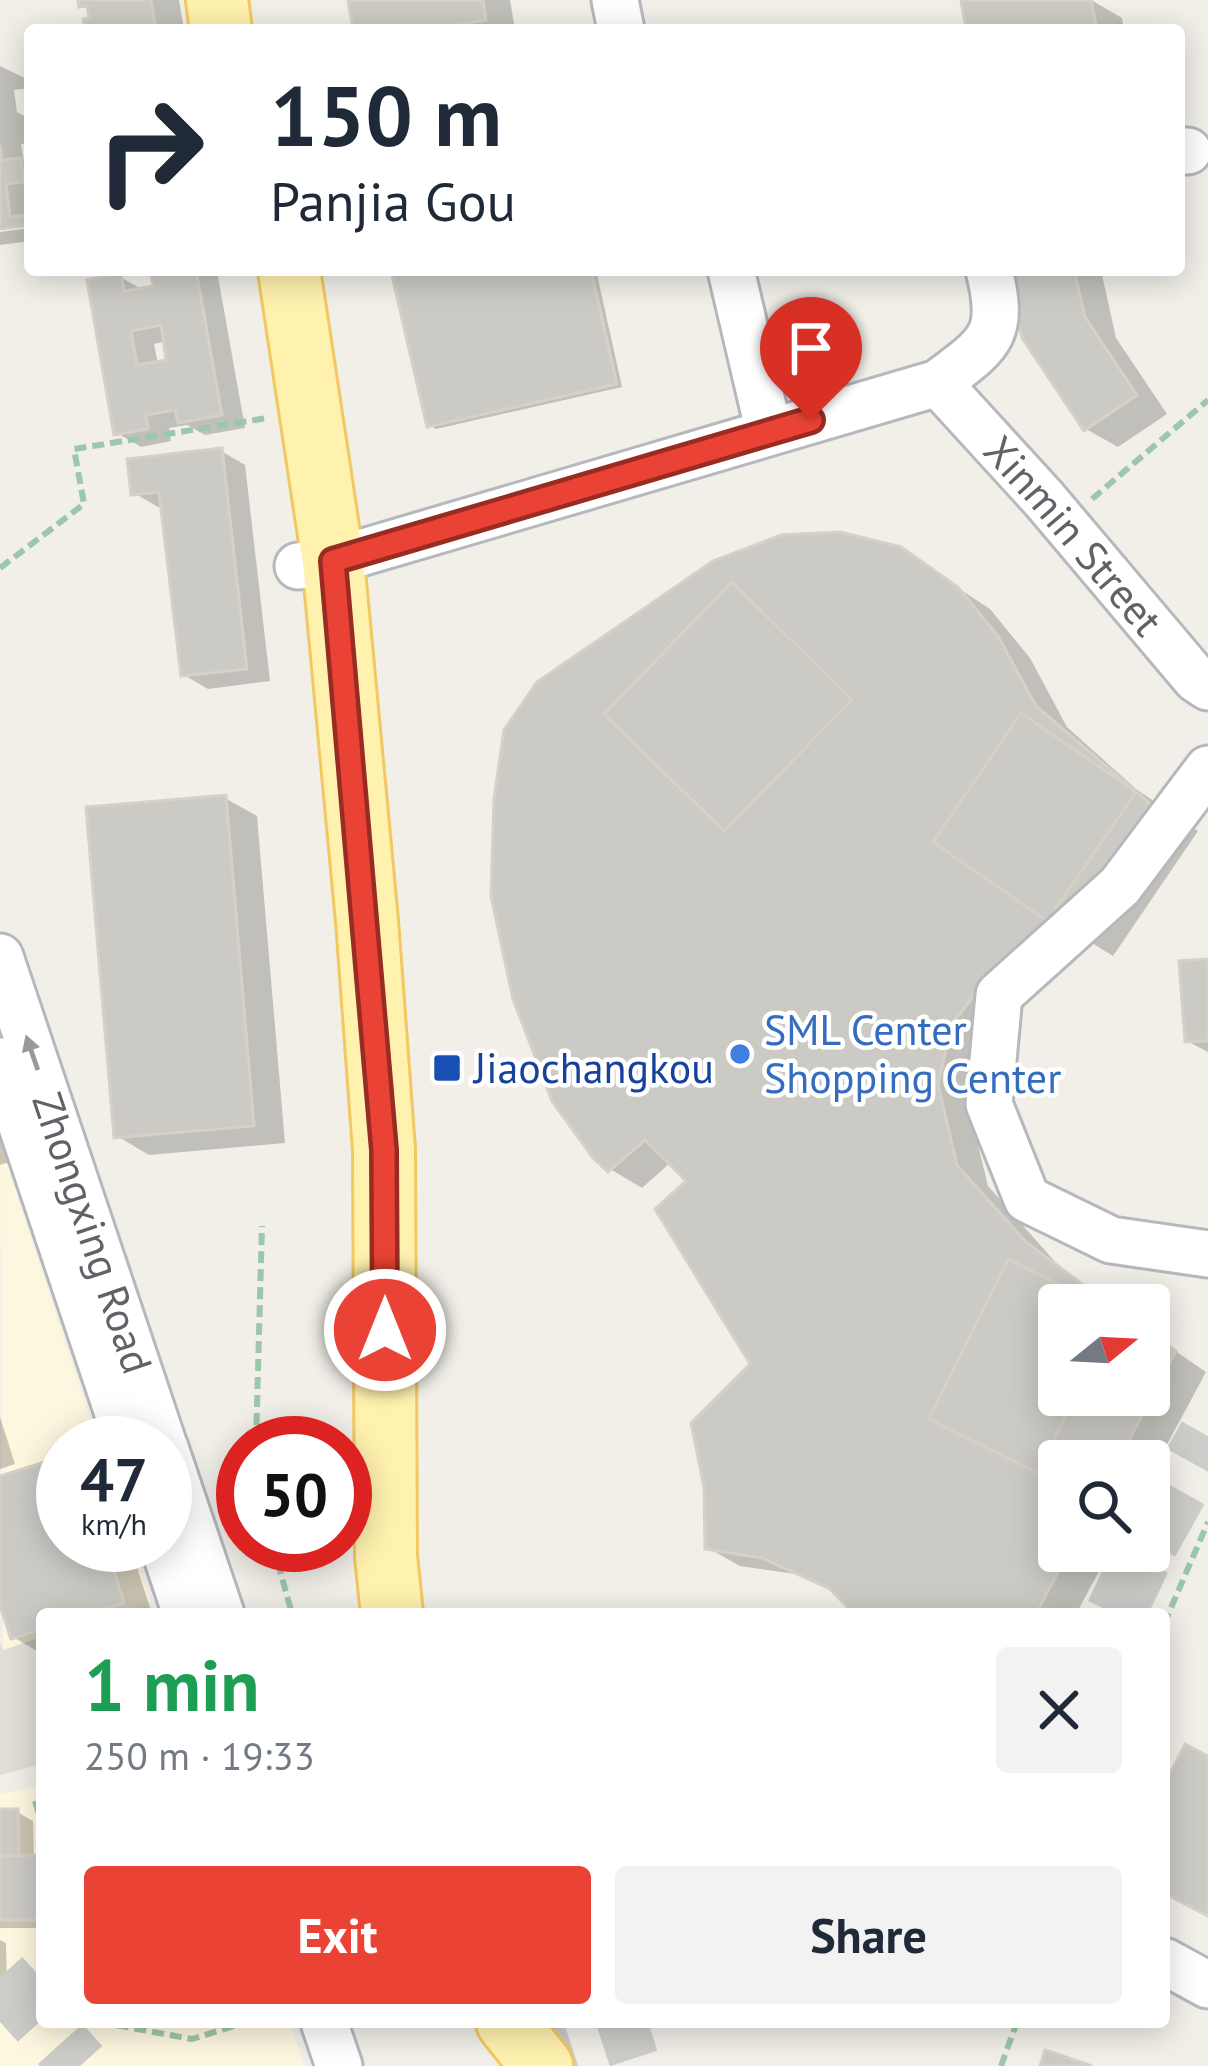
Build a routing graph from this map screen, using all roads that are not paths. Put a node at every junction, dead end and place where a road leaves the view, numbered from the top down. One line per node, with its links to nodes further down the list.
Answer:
1 (258, 276): 7 (main road)
2 (290, 276): 7 (main road)
3 (732, 276): 6 (street)
4 (991, 276): 5 (street)
5 (938, 383): 6 (street); 8 (street, Xinmin Street)
6 (769, 432): 7 (street)
7 (315, 563): 19 (main road); 20 (main road)
8 (1208, 688)
9 (1208, 769): 12 (street)
10 (0, 957): 14 (street, Zhongxing Road, one-way to 10)
11 (0, 1061): 13 (street, Zhongxing Road)
12 (1208, 1254)
13 (119, 1416)
14 (154, 1416)
15 (192, 1530): 18 (street, Zhongxing Road)
16 (172, 1572): 17 (street)
17 (184, 1608)
18 (218, 1608)
19 (363, 1608)
20 (391, 1608)
21 (1170, 1964): 22 (street)
22 (1208, 1985)
23 (326, 2028): 27 (street)
24 (359, 2028): 28 (street)
25 (469, 2028): 29 (main road)
26 (512, 2028): 30 (main road)
27 (339, 2066)
28 (372, 2066)
29 (482, 2066)
30 (542, 2066)

